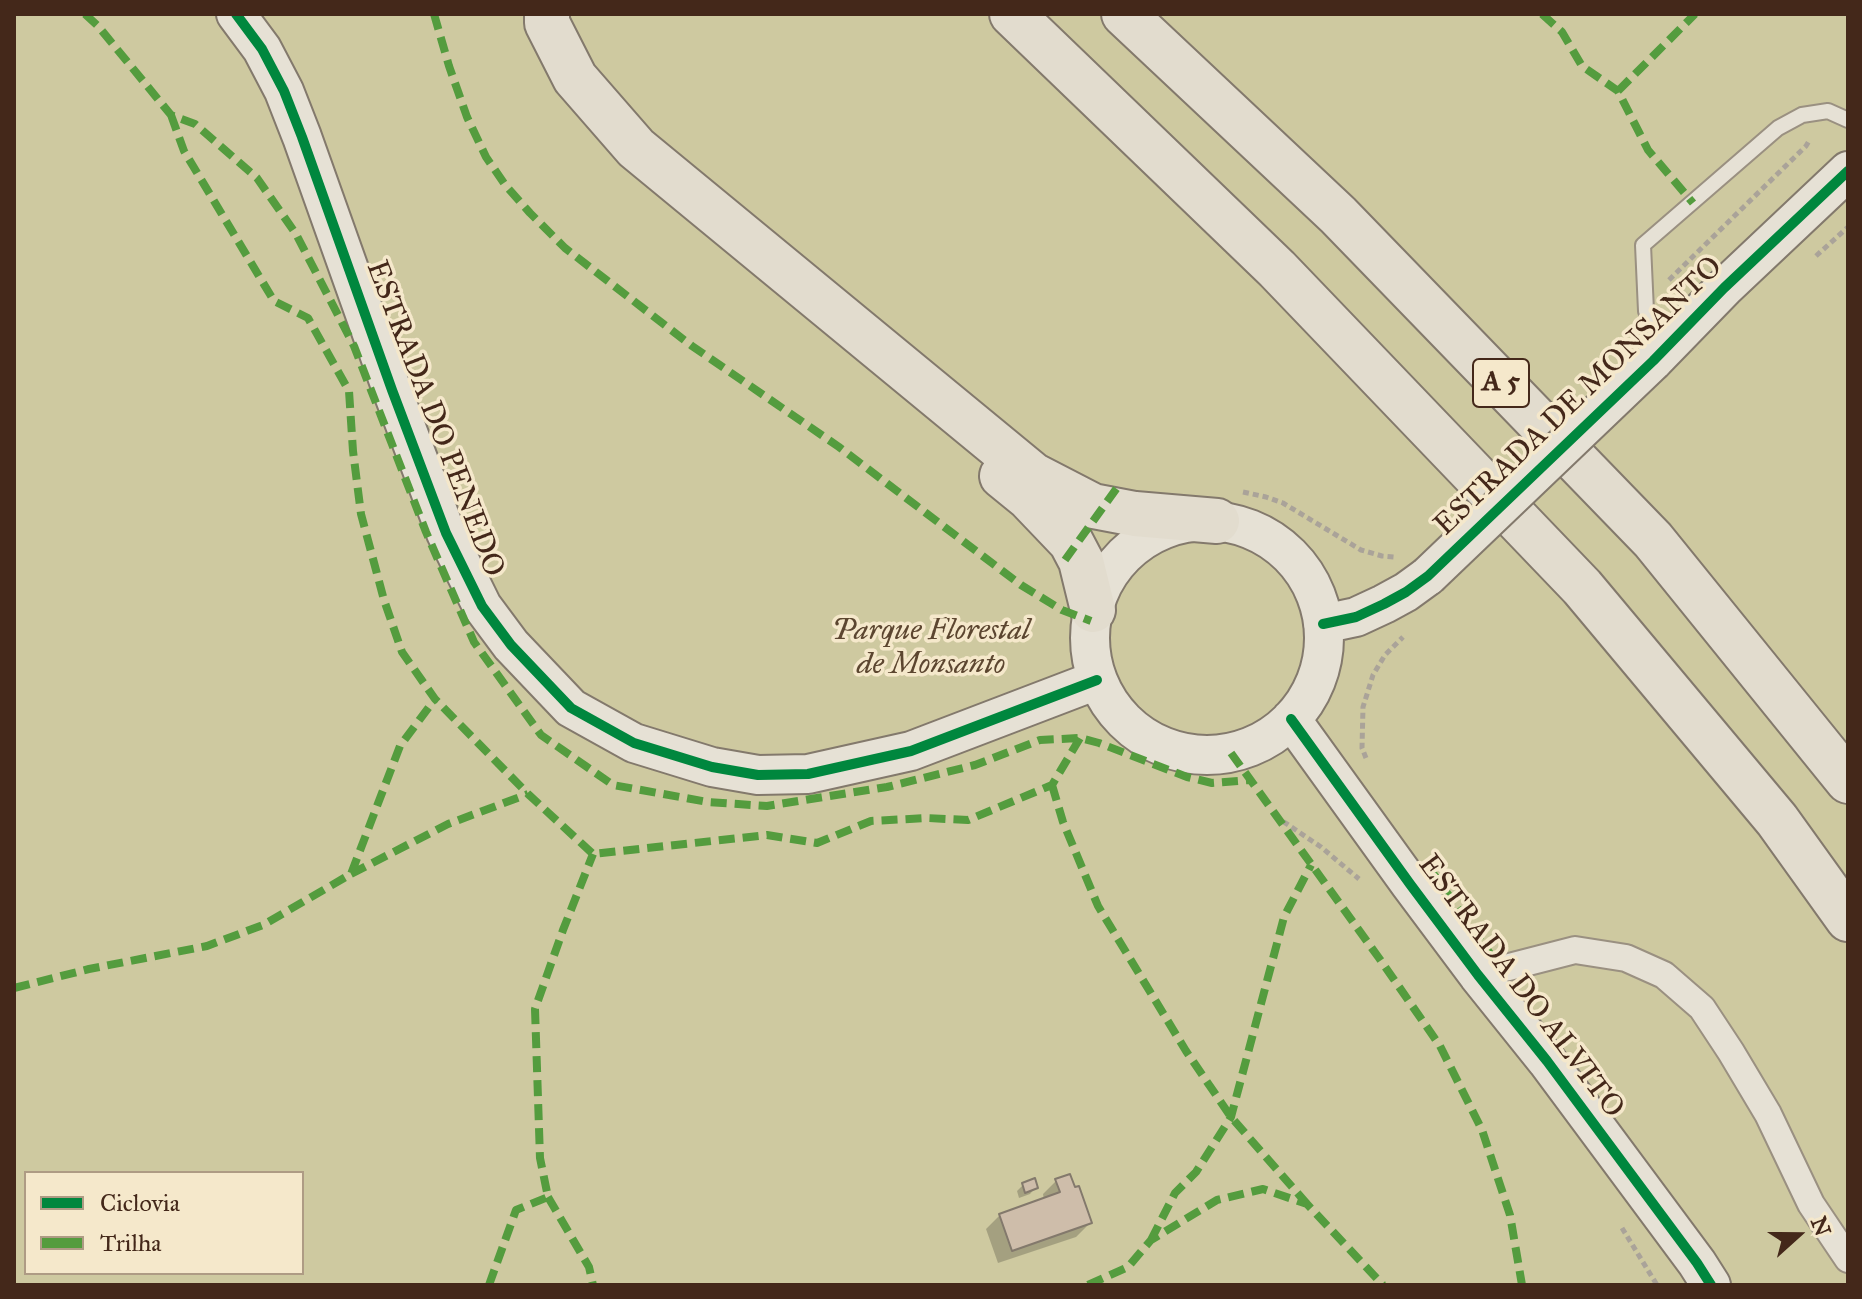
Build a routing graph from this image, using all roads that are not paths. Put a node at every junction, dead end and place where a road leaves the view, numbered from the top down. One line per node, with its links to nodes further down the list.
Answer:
1 (236, 14): 12 (street, ESTRADA DO PENEDO)
2 (524, 14): 10 (highway)
3 (547, 14): 9 (highway)
4 (1012, 14): 15 (highway)
5 (1124, 14): 14 (highway, A 5)
6 (1848, 120): 8 (lane)
7 (1848, 171): 8 (street, ESTRADA DE MONSANTO)
8 (1659, 355): 11 (street, ESTRADA DE MONSANTO, bridge)
9 (1226, 506): 10 (street); 11 (street)
10 (1093, 610): 12 (street)
11 (1323, 624): 13 (street)
12 (1097, 680): 13 (street)
13 (1291, 719): 16 (street, ESTRADA DO ALVITO)
14 (1846, 775)
15 (1848, 919)
16 (1478, 975): 17 (street); 18 (street, ESTRADA DO ALVITO)
17 (1848, 1259)
18 (1711, 1285)

